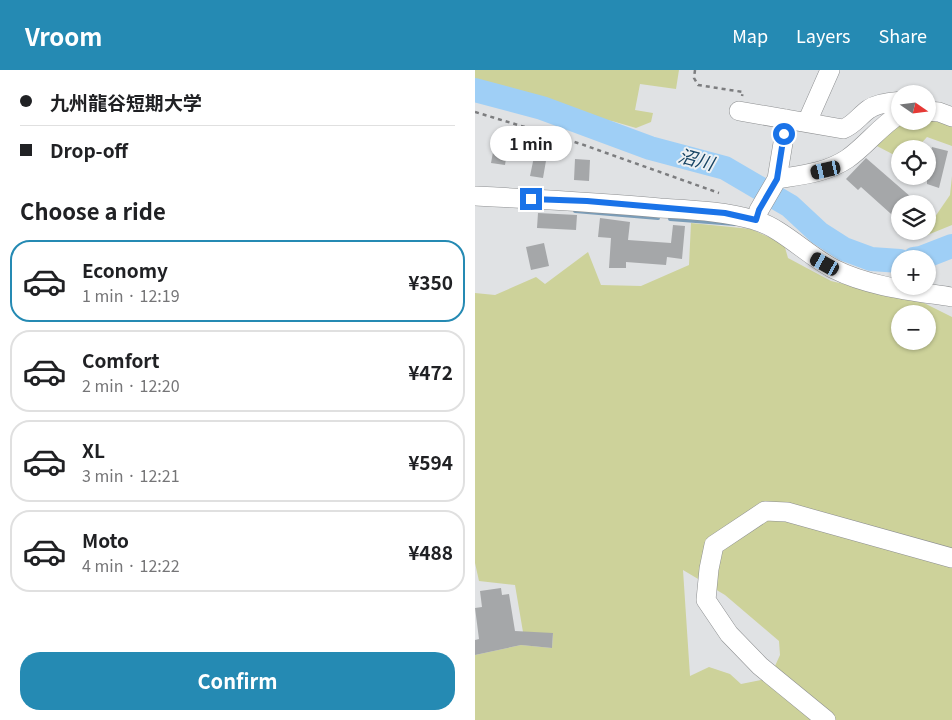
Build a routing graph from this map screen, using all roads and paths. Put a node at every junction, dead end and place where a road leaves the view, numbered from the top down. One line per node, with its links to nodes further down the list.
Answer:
1 (695, 70): 6 (path)
2 (830, 70): 12 (street)
3 (936, 100): 5 (street)
4 (891, 103): 12 (street)
5 (952, 103)
6 (739, 111): 10 (street)
7 (475, 112): 14 (path)
8 (936, 112): 9 (street)
9 (952, 116)
10 (787, 119): 12 (street); 13 (street)
11 (891, 119): 13 (street)
12 (807, 122)
13 (777, 179): 16 (street)
14 (719, 193)
15 (475, 196): 16 (street)
16 (757, 215): 17 (street)
17 (952, 297)
18 (952, 558): 19 (street)
19 (827, 720)

